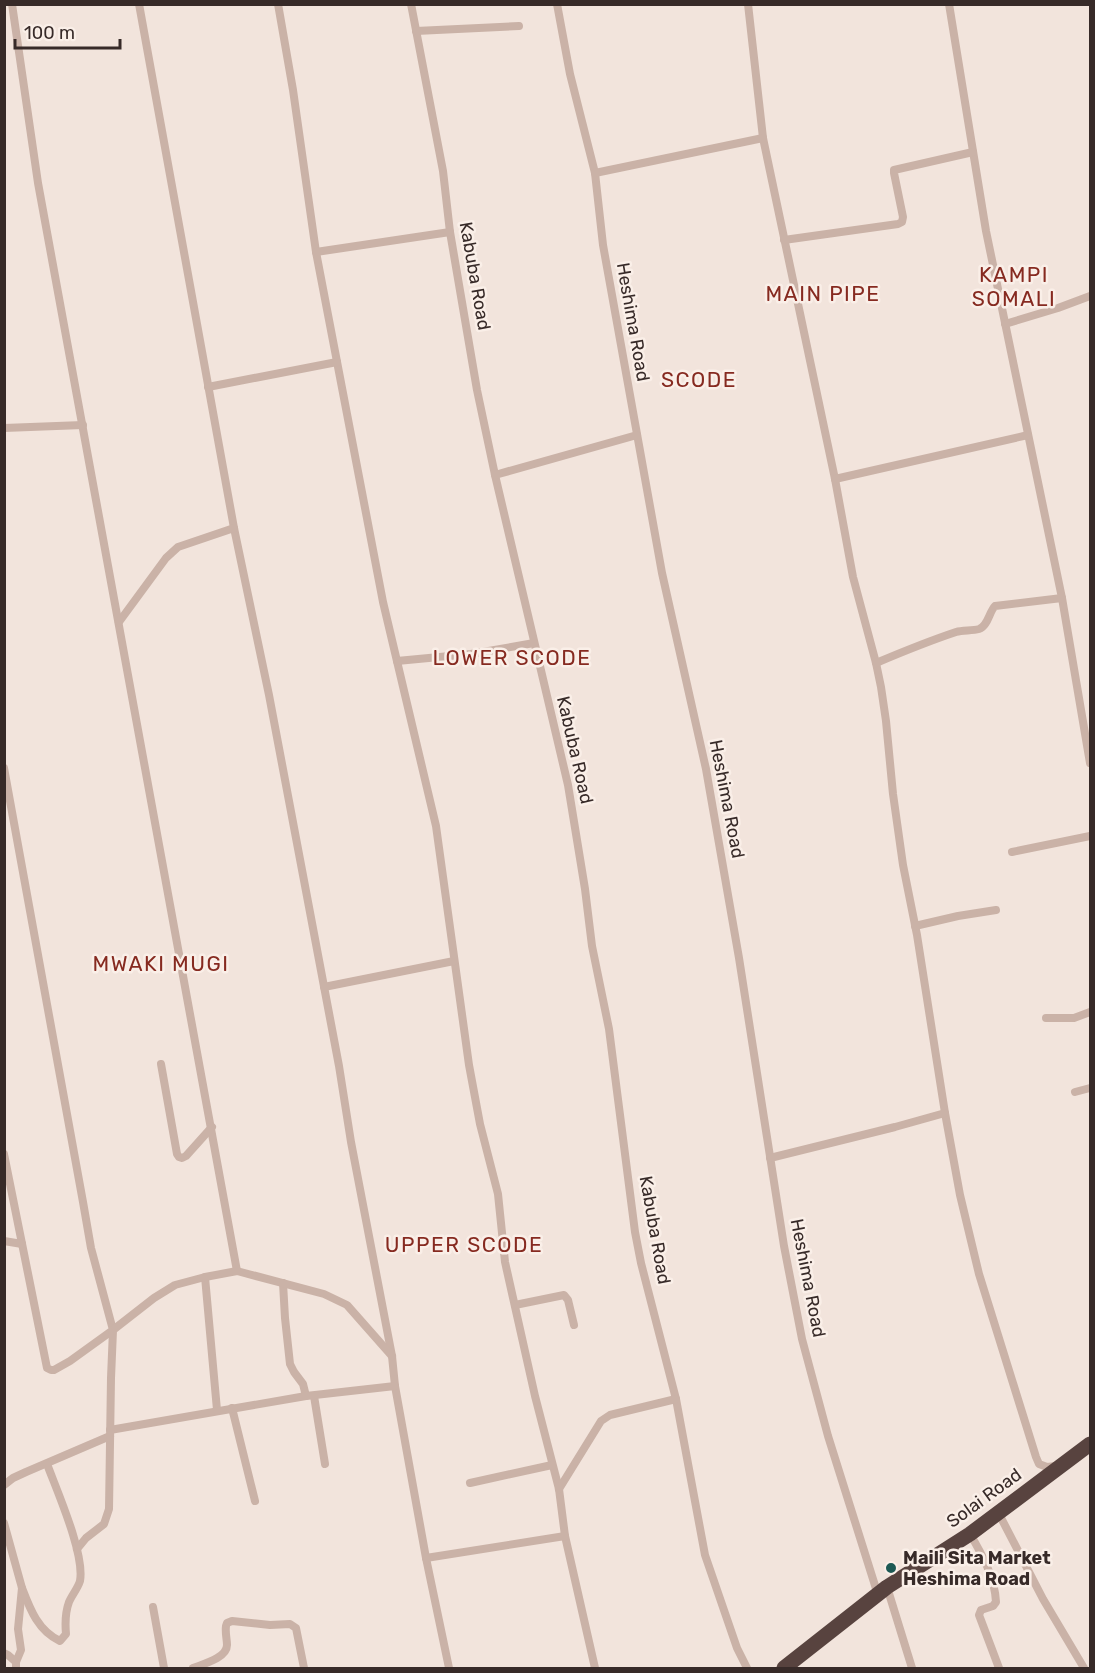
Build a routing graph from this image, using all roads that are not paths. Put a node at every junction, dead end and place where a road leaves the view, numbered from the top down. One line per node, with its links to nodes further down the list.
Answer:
1 (12, 4): 20 (street)
2 (139, 4): 19 (street)
3 (278, 4): 15 (street)
4 (411, 4): 9 (street, Kabuba Road)
5 (557, 4): 12 (street, Heshima Road)
6 (748, 4): 10 (street)
7 (949, 4): 11 (street)
8 (519, 26): 9 (street)
9 (416, 31): 13 (street, Kabuba Road)
10 (763, 138): 12 (street); 14 (street)
11 (973, 152): 14 (street); 17 (street)
12 (595, 173): 22 (street, Heshima Road)
13 (450, 232): 15 (street); 24 (street, Kabuba Road)
14 (784, 240): 25 (street)
15 (316, 252): 18 (street)
16 (1090, 296): 17 (street)
17 (1005, 324): 23 (street)
18 (337, 362): 19 (street); 30 (street)
19 (208, 387): 26 (street)
20 (83, 425): 21 (street); 28 (street)
21 (4, 428)
22 (637, 435): 24 (street); 48 (street, Heshima Road)
23 (1028, 435): 25 (street); 27 (street)
24 (495, 476): 29 (street, Kabuba Road)
25 (835, 478): 31 (street)
26 (234, 528): 28 (street); 39 (street)
27 (1062, 598): 31 (street); 32 (street)
28 (119, 622): 46 (street)
29 (534, 643): 30 (street); 60 (street, Kabuba Road)
30 (398, 661): 38 (street)
31 (876, 663): 37 (street)
32 (1090, 763)
33 (4, 768): 56 (street)
34 (1090, 836): 35 (street)
35 (1012, 852)
36 (996, 910): 37 (street)
37 (915, 926): 45 (street)
38 (454, 961): 39 (street); 54 (street)
39 (324, 987): 57 (street)
40 (1090, 1012): 41 (street)
41 (1046, 1018)
42 (161, 1064): 46 (street)
43 (1090, 1088): 44 (street)
44 (1075, 1092)
45 (945, 1113): 48 (street); 68 (street)
46 (212, 1127): 51 (street)
47 (4, 1154): 50 (street)
48 (770, 1158): 80 (street, Heshima Road)
49 (4, 1241): 50 (street)
50 (22, 1244): 56 (street)
51 (237, 1271): 52 (street); 53 (street)
52 (205, 1276): 56 (street); 62 (street)
53 (283, 1283): 57 (street); 59 (street)
54 (515, 1305): 55 (street); 67 (street)
55 (574, 1325)
56 (113, 1330): 63 (street)
57 (392, 1356): 58 (street)
58 (395, 1386): 59 (street); 78 (street)
59 (310, 1396): 61 (street); 66 (street)
60 (676, 1399): 71 (street); 91 (street, Kabuba Road)
61 (232, 1408): 62 (street); 72 (street)
62 (218, 1410): 63 (street)
63 (110, 1433): 65 (street); 77 (street)
64 (1090, 1444): 68 (highway, Solai Road)
65 (47, 1464): 70 (street); 77 (street)
66 (326, 1464)
67 (552, 1465): 69 (street); 71 (street)
68 (1060, 1466): 73 (highway, Solai Road)
69 (470, 1483)
70 (4, 1485)
71 (559, 1489): 76 (street)
72 (255, 1501)
73 (998, 1512): 75 (highway, Solai Road); 95 (street)
74 (4, 1523): 79 (street)
75 (970, 1534): 80 (highway, Solai Road); 94 (street)
76 (565, 1536): 78 (street); 90 (street)
77 (77, 1549): 83 (street)
78 (426, 1558): 89 (street)
79 (22, 1588): 82 (street); 83 (street)
80 (883, 1591): 92 (highway, Solai Road); 93 (street, Heshima Road)
81 (153, 1607): 86 (street)
82 (19, 1608): 83 (street); 85 (street)
83 (30, 1608)
84 (4, 1653): 85 (street)
85 (16, 1665)
86 (164, 1668)
87 (193, 1668): 88 (street)
88 (304, 1668)
89 (449, 1668)
90 (595, 1668)
91 (747, 1668)
92 (784, 1668)
93 (912, 1668)
94 (999, 1668)
95 (1084, 1668)

